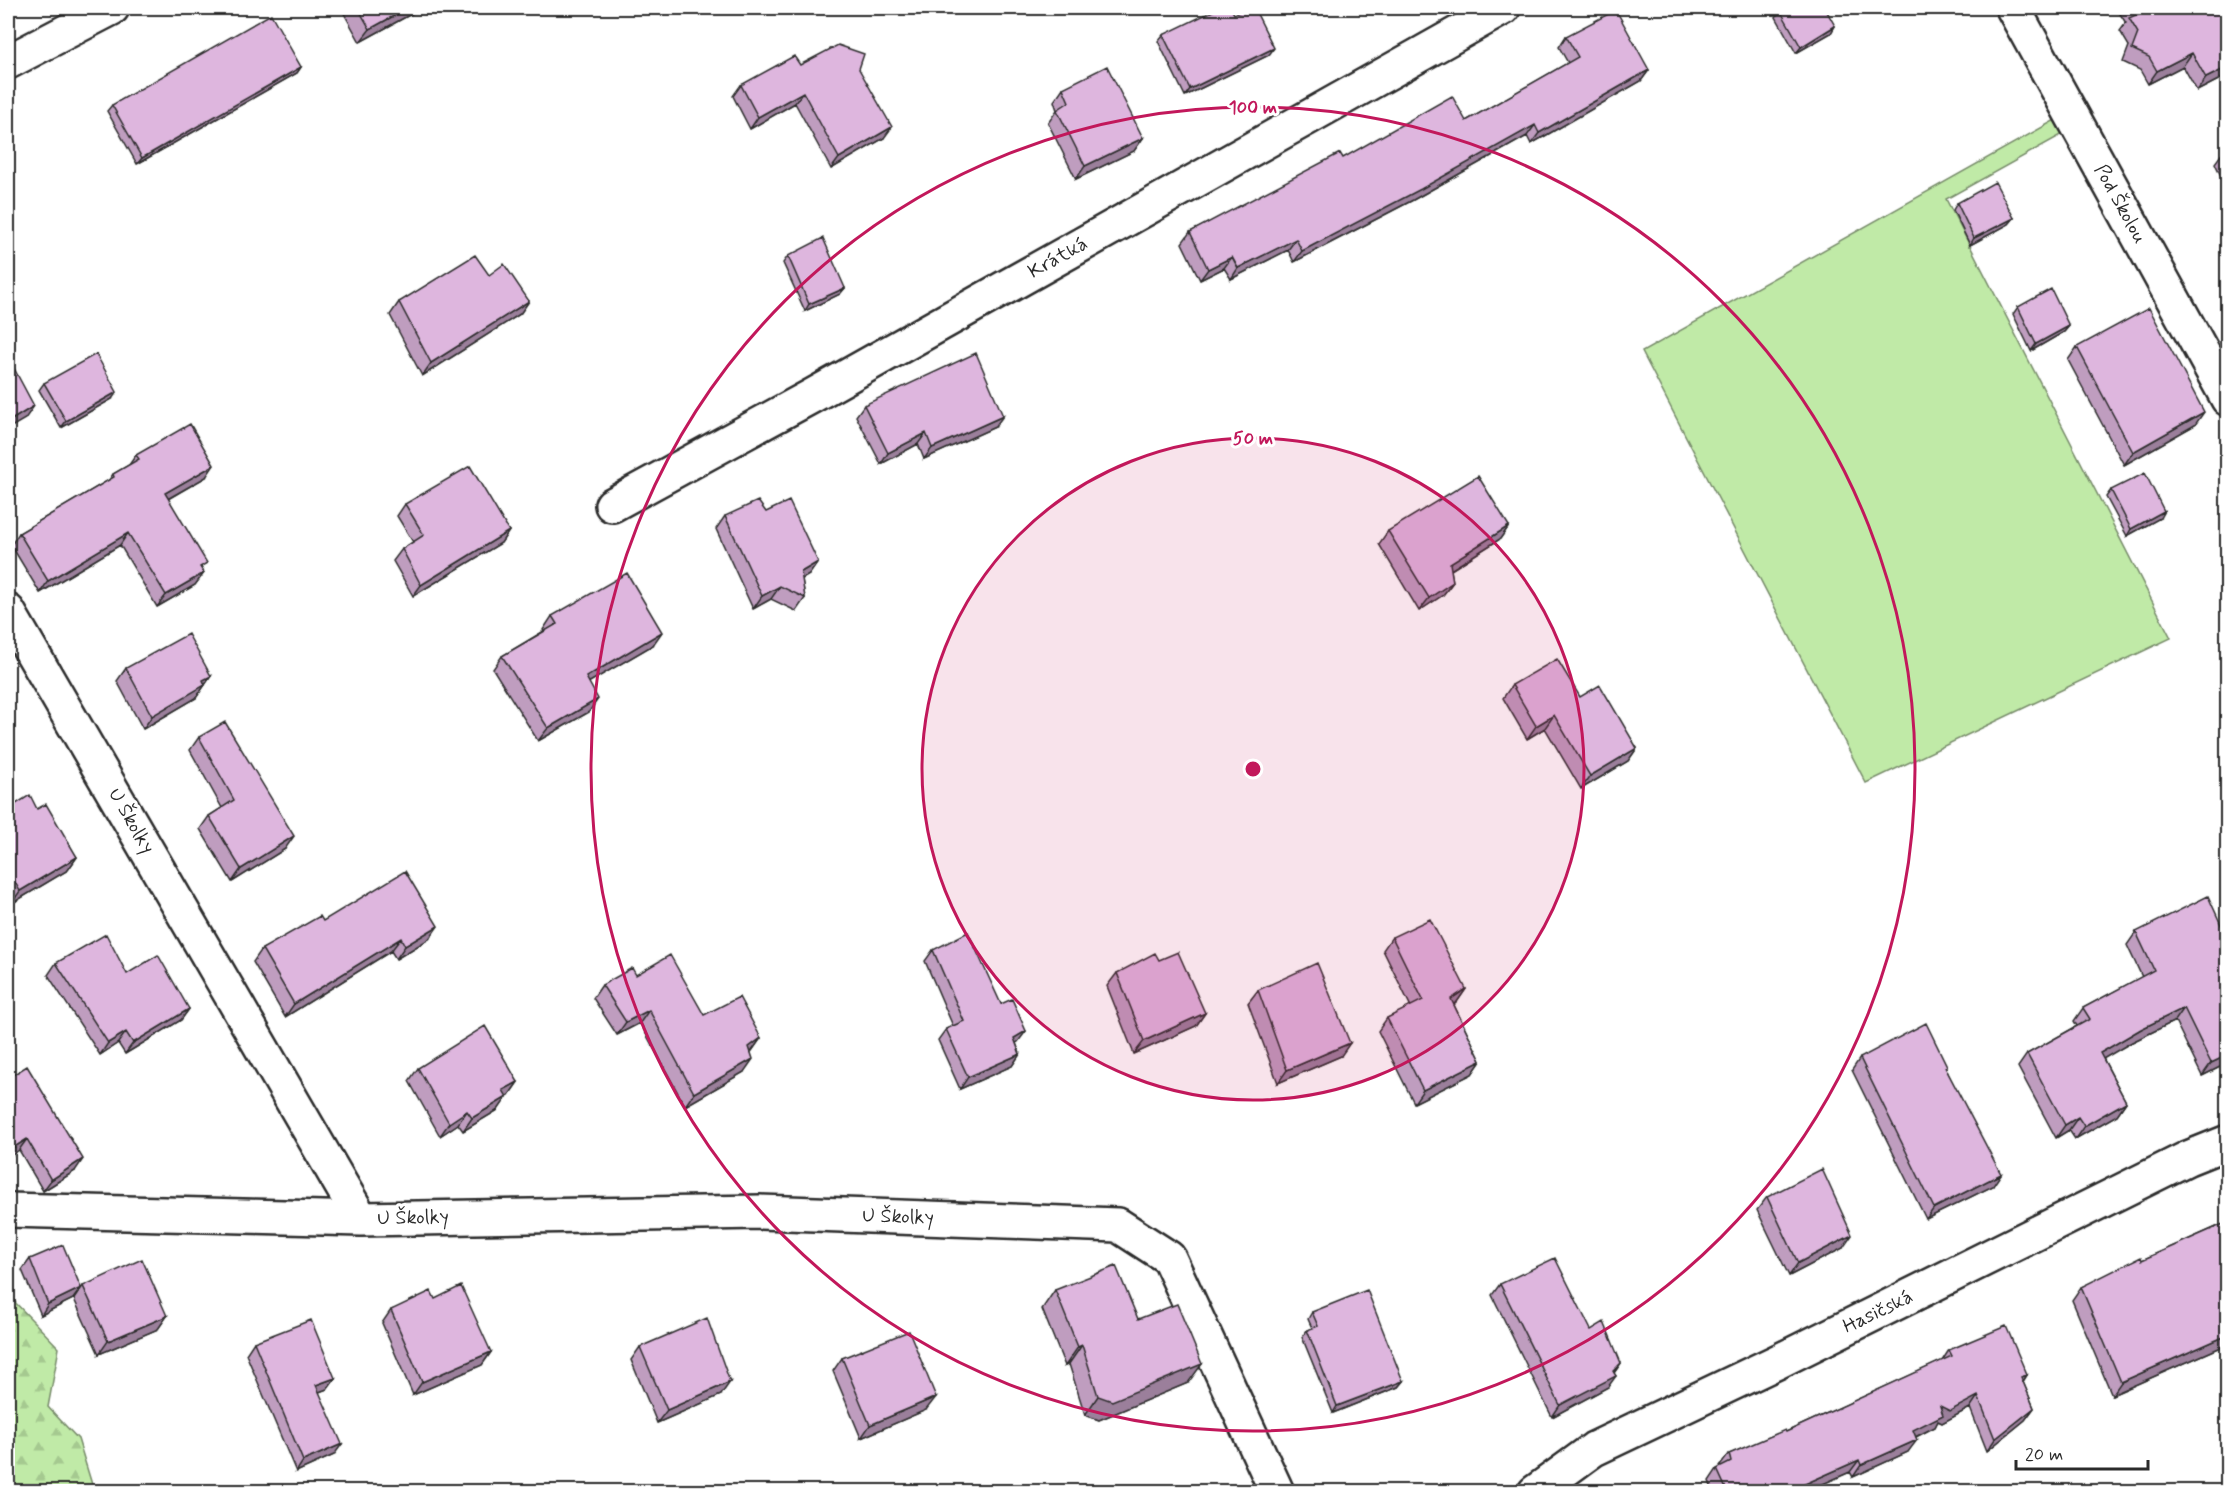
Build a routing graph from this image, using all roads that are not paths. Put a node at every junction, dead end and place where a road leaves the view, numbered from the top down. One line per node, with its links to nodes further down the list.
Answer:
1 (112, 8): 4 (street)
2 (1503, 8): 6 (street, Krátká)
3 (2013, 8): 5 (street, Pod Školou)
4 (8, 62)
5 (2228, 399)
6 (612, 505)
7 (8, 611): 10 (street, U Školky)
8 (2228, 1142): 12 (street, Hasičská)
9 (8, 1210): 10 (street, U Školky)
10 (361, 1219): 11 (street, U Školky)
11 (1277, 1491)
12 (1535, 1491)

